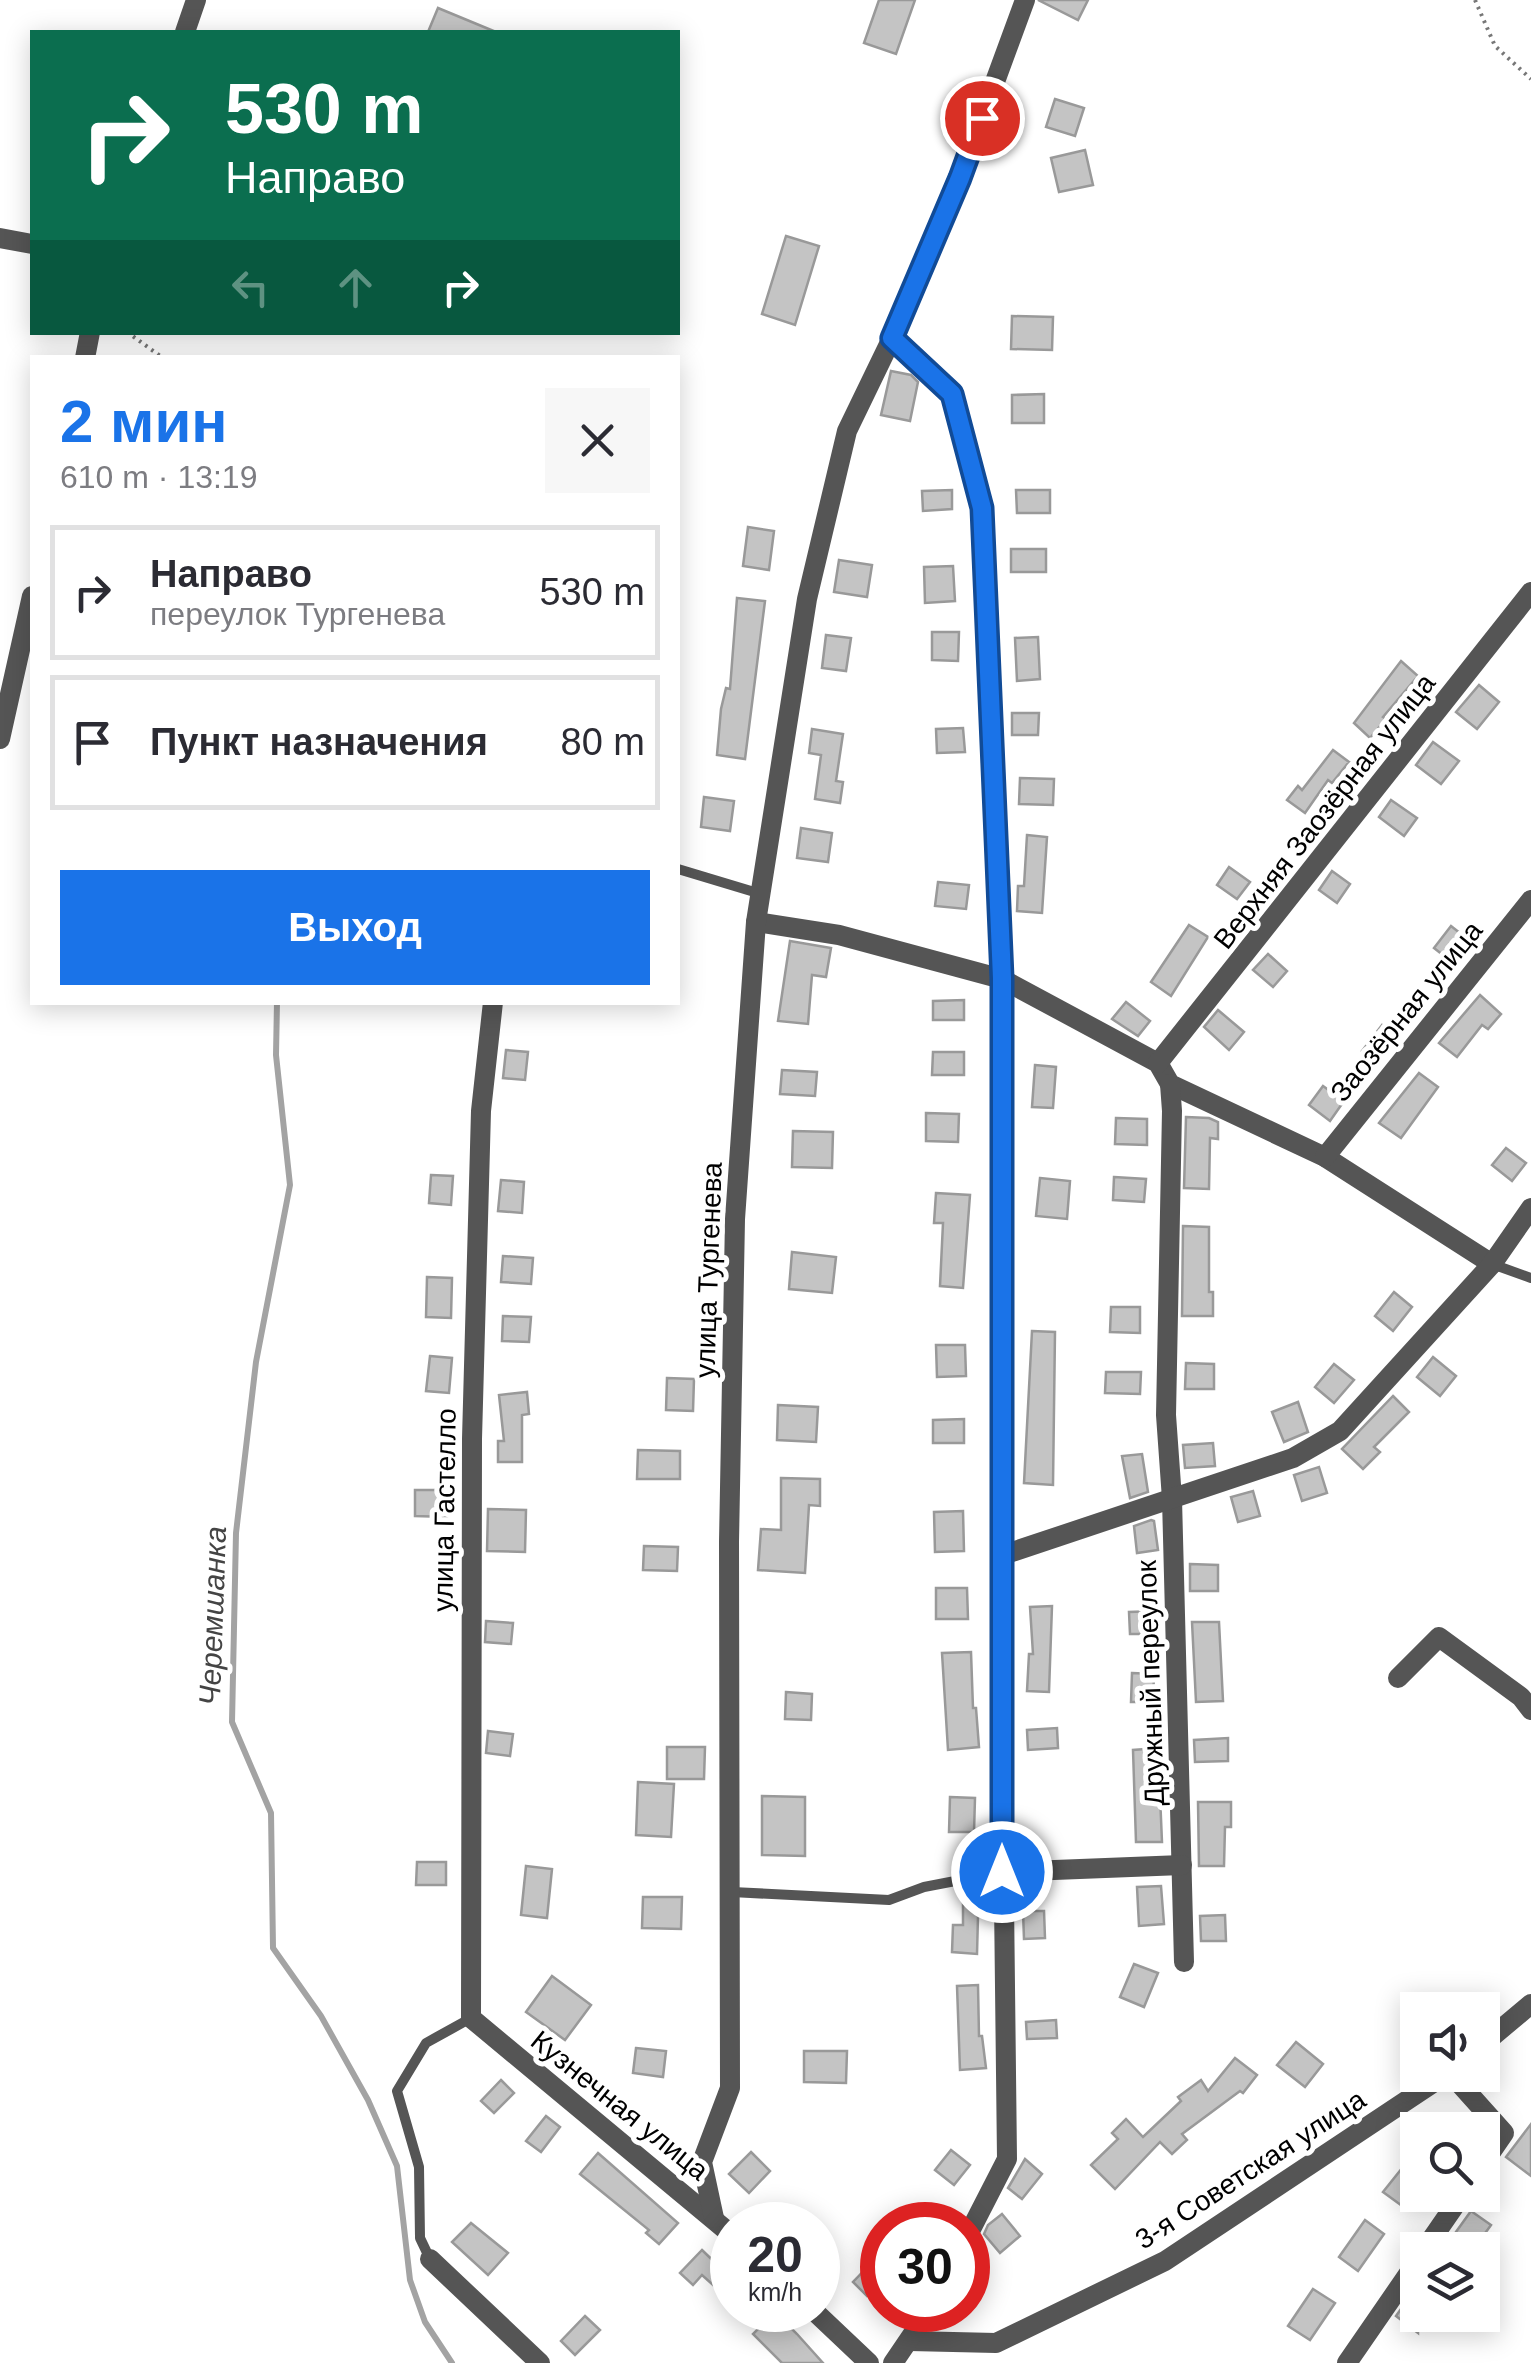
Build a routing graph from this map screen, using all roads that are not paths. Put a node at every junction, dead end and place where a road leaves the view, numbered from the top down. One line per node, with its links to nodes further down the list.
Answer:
1 (196, 0): 3 (street)
2 (1025, 0): 6 (street, улица Тургенева)
3 (186, 30)
4 (0, 238): 5 (street)
5 (30, 244)
6 (892, 338): 11 (street, улица Тургенева); 14 (street)
7 (1531, 592): 16 (street, Верхняя Заозёрная улица)
8 (30, 605): 9 (street)
9 (0, 739)
10 (680, 869): 11 (lane)
11 (760, 894): 13 (street, улица Тургенева)
12 (1531, 900): 18 (street, Заозёрная улица)
13 (756, 922): 14 (street); 28 (street, улица Тургенева)
14 (1002, 978): 16 (street); 23 (street)
15 (493, 1005): 31 (street, улица Гастелло)
16 (1158, 1064): 17 (street)
17 (1170, 1084): 18 (street); 22 (street)
18 (1325, 1157): 20 (street)
19 (1531, 1208): 20 (street)
20 (1492, 1264): 21 (lane); 22 (street)
21 (1531, 1278)
22 (1172, 1499): 23 (street); 26 (street, Дружный переулок)
23 (1000, 1556): 27 (street)
24 (1398, 1678): 25 (street)
25 (1531, 1710)
26 (1182, 1865): 27 (street); 29 (street, Дружный переулок)
27 (1002, 1872): 28 (lane); 37 (street)
28 (732, 1892): 36 (street, улица Тургенева)
29 (1184, 1962)
30 (1530, 2000): 32 (street)
31 (471, 2018): 38 (street, Кузнечная улица); 39 (lane)
32 (1500, 2028)
33 (1422, 2092): 43 (street, 3-я Советская улица)
34 (1464, 2092): 35 (street)
35 (1484, 2112)
36 (711, 2202)
37 (985, 2202)
38 (710, 2215)
39 (430, 2259): 44 (street)
40 (1400, 2286): 47 (street)
41 (836, 2332): 45 (street)
42 (916, 2332): 43 (street)
43 (910, 2341): 46 (street)
44 (540, 2363)
45 (869, 2363)
46 (893, 2363)
47 (1347, 2363)

